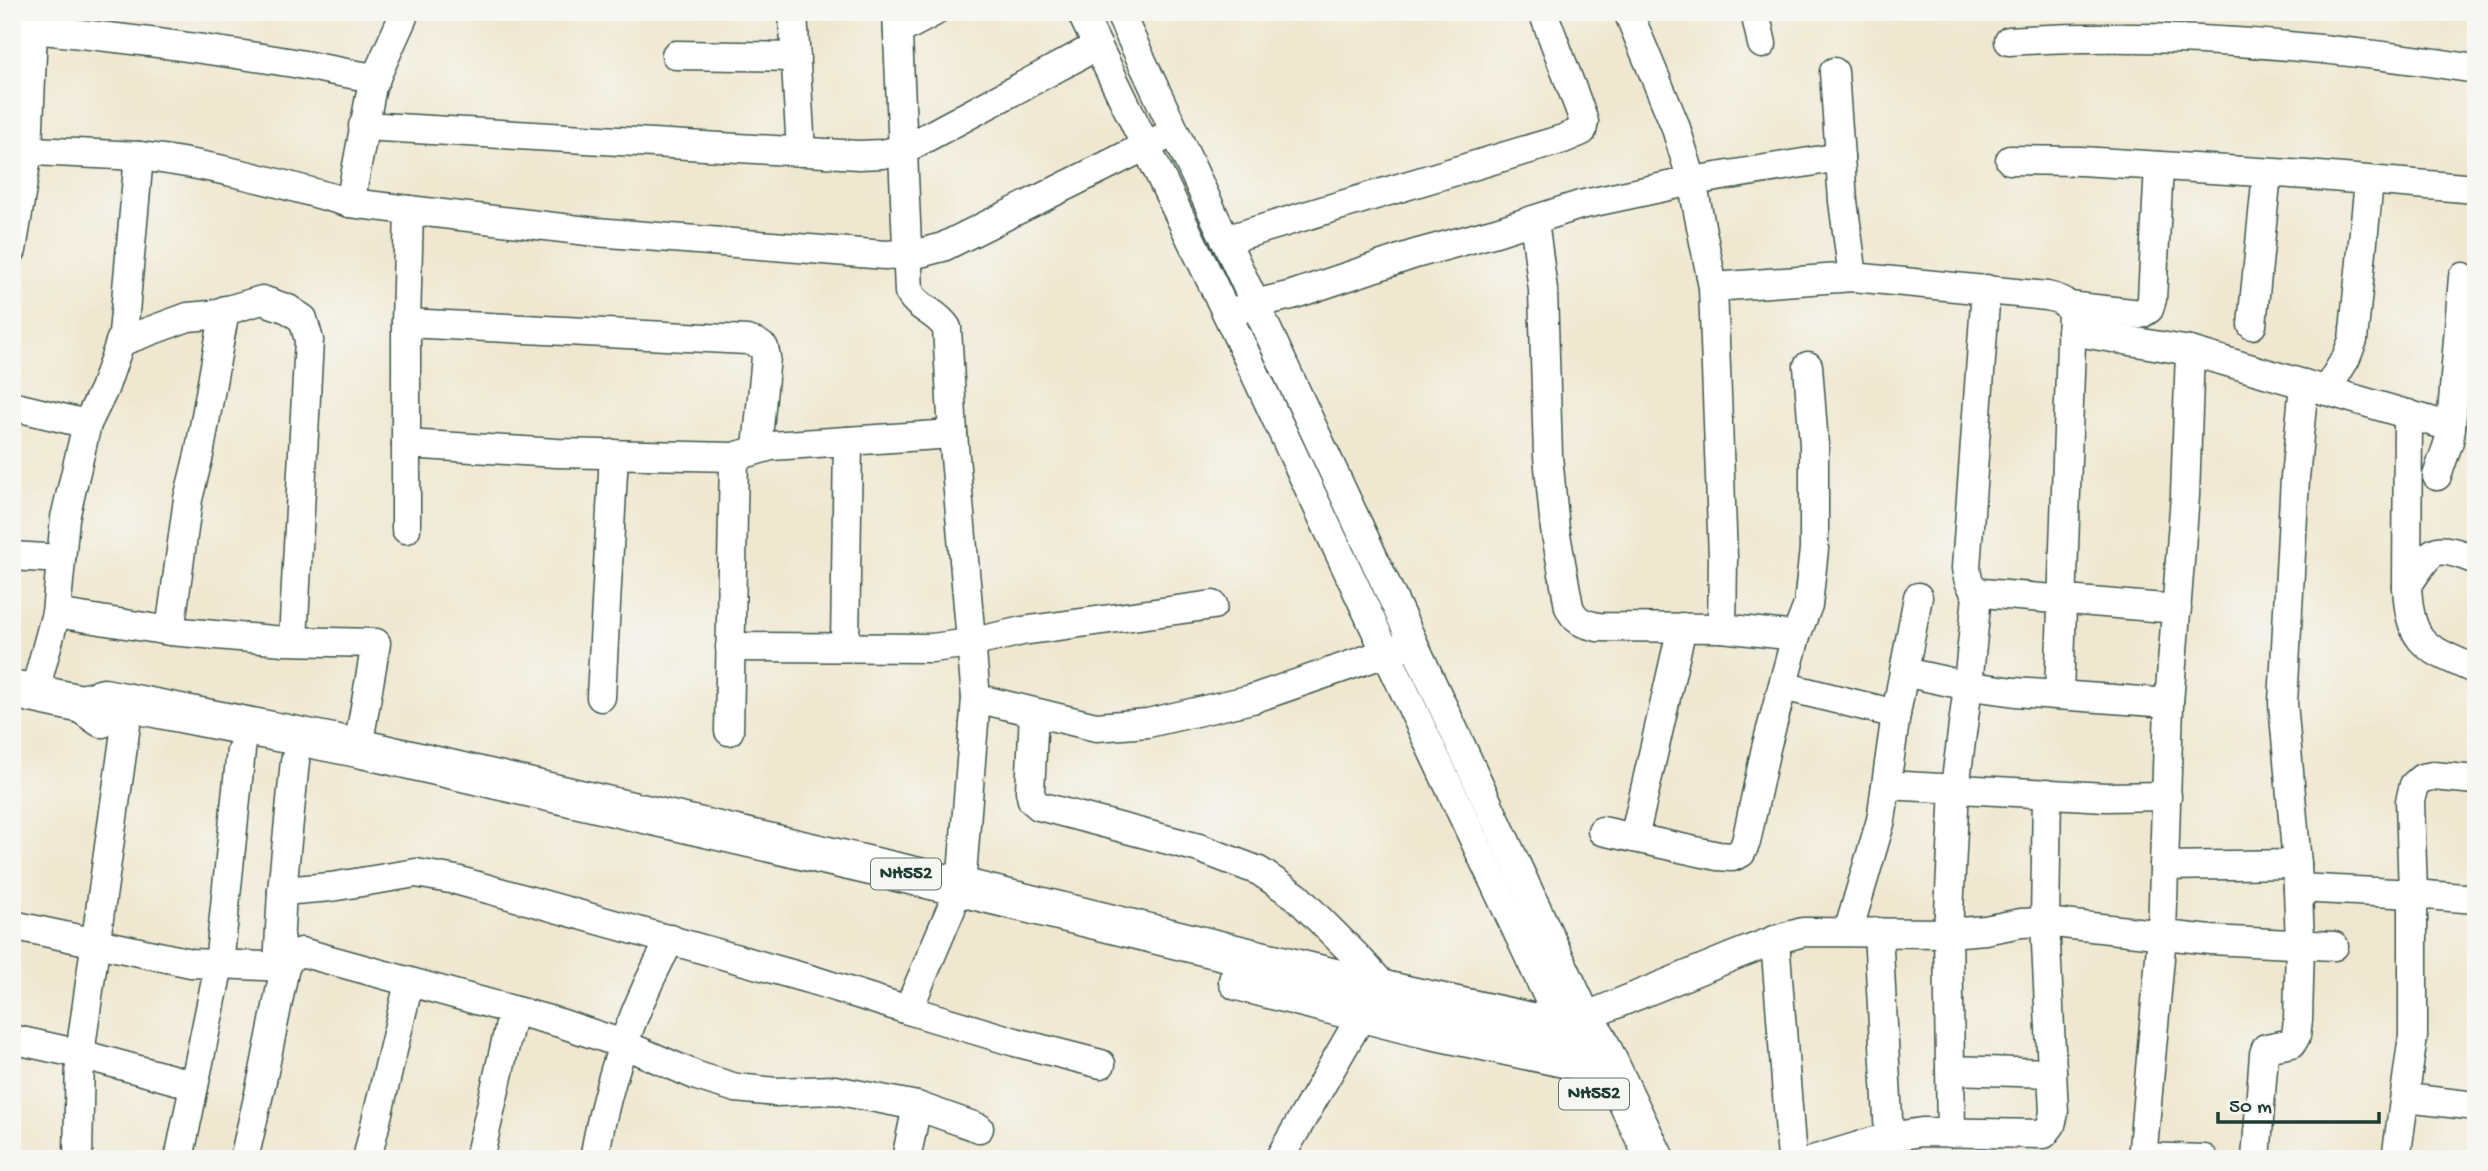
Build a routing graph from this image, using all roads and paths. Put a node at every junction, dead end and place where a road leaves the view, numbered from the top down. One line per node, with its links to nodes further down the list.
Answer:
1 (793, 12): 15 (street)
2 (934, 12): 10 (street)
3 (1081, 12): 13 (street)
4 (1119, 12): 20 (street)
5 (1543, 12): 36 (street)
6 (1628, 12): 30 (street)
7 (1755, 12): 12 (street)
8 (403, 17): 18 (street)
9 (30, 21): 18 (street); 23 (street)
10 (898, 22): 22 (street)
11 (2009, 41): 16 (street)
12 (1762, 44)
13 (1097, 46): 21 (street); 22 (street)
14 (676, 55): 15 (street)
15 (796, 57): 24 (street)
16 (2476, 69)
17 (1834, 72): 26 (street)
18 (376, 78): 19 (street)
19 (363, 126): 24 (street); 33 (street)
20 (1174, 132): 21 (street); 36 (street)
21 (1147, 145): 38 (street); 45 (street)
22 (905, 149): 24 (street); 38 (street)
23 (20, 150): 25 (street); 37 (street)
24 (801, 152)
25 (139, 156): 33 (street); 49 (street)
26 (1840, 157): 30 (street); 40 (street)
27 (2010, 160): 28 (street)
28 (2159, 166): 29 (street); 46 (street)
29 (2267, 173): 31 (street); 48 (street)
30 (1692, 181): 35 (street); 41 (street)
31 (2369, 182): 32 (street); 52 (street)
32 (2476, 188)
33 (350, 202): 34 (street)
34 (409, 210): 38 (street); 47 (street)
35 (1534, 220): 43 (street); 74 (street)
36 (1225, 240): 43 (street)
37 (12, 250)
38 (906, 254): 57 (street)
39 (2463, 277): 56 (street)
40 (1853, 278): 41 (street); 42 (street)
41 (1713, 287): 75 (street)
42 (1986, 289): 46 (street); 68 (street)
43 (1254, 304): 45 (street); 80 (street)
44 (225, 310): 49 (street); 76 (street); 78 (street)
45 (1227, 314): 83 (street)
46 (2070, 318): 50 (street); 70 (street)
47 (405, 323): 59 (street); 60 (street)
48 (2252, 325)
49 (120, 342): 55 (street)
50 (2190, 351): 52 (street); 72 (street)
51 (1808, 366): 77 (street)
52 (2315, 387): 54 (street); 109 (street)
53 (12, 406): 55 (street)
54 (2407, 414): 56 (street); 67 (street)
55 (87, 424): 65 (street)
56 (2451, 427): 62 (street)
57 (953, 434): 58 (street); 79 (street)
58 (848, 441): 60 (street); 81 (street)
59 (406, 444): 61 (street); 63 (street)
60 (746, 453): 61 (street); 82 (street)
61 (614, 454): 90 (street)
62 (2437, 476)
63 (406, 529)
64 (12, 556): 65 (street)
65 (61, 559): 73 (street)
66 (2476, 560): 67 (street)
67 (2407, 586): 84 (street)
68 (1973, 589): 70 (street); 86 (street)
69 (1918, 597): 85 (street)
70 (2064, 600): 72 (street); 89 (street)
71 (1213, 605): 79 (street)
72 (2178, 609): 93 (street)
73 (56, 613): 76 (street); 88 (street)
74 (1682, 628): 75 (street); 107 (street)
75 (1722, 628): 77 (street)
76 (170, 631): 78 (street)
77 (1796, 636): 87 (street)
78 (293, 640): 98 (street)
79 (971, 643): 81 (street); 91 (street)
80 (1415, 643): 83 (street); 132 (street)
81 (845, 646): 82 (street)
82 (730, 647): 97 (street)
83 (1386, 653): 94 (street); 132 (street)
84 (2476, 670)
85 (1904, 672): 86 (street); 95 (street)
86 (1966, 685): 89 (street); 103 (street)
87 (1783, 686): 95 (street); 107 (street)
88 (23, 691): 92 (highway, NH552)
89 (2059, 695): 93 (street)
90 (600, 697)
91 (976, 698): 94 (street); 112 (street)
92 (82, 704): 96 (highway, NH552); 98 (highway, NH552)
93 (2169, 704): 105 (street)
94 (1034, 713): 128 (street)
95 (1896, 714): 102 (street)
96 (126, 724): 99 (highway, NH552); 122 (street)
97 (729, 731)
98 (358, 748): 112 (highway, NH552)
99 (241, 750): 100 (highway, NH552); 125 (street)
100 (295, 761): 110 (street); 112 (highway, NH552)
101 (2476, 780): 111 (street)
102 (1886, 785): 103 (street); 116 (street)
103 (1955, 788): 104 (street); 118 (street)
104 (2047, 793): 105 (street); 114 (street)
105 (2167, 796): 108 (street)
106 (1602, 831): 107 (street)
107 (1634, 838)
108 (2164, 866): 109 (street); 119 (street)
109 (2297, 876): 111 (street); 123 (street)
110 (282, 891): 120 (street); 126 (street)
111 (2413, 894): 113 (street); 139 (street)
112 (956, 898): 128 (highway, NH552); 129 (street)
113 (2476, 899)
114 (2045, 922): 118 (street); 119 (street); 137 (street)
115 (12, 925): 122 (street)
116 (1848, 932): 117 (street); 121 (street)
117 (1878, 932): 118 (street); 144 (street)
118 (1948, 933): 136 (street)
119 (2162, 935): 123 (street); 145 (street)
120 (671, 939): 129 (street); 133 (street)
121 (1775, 940): 132 (street); 156 (street)
122 (94, 942): 125 (street); 134 (street)
123 (2300, 944): 124 (street); 159 (street)
124 (2334, 946)
125 (219, 965): 126 (street); 138 (street)
126 (281, 967): 127 (street); 148 (street)
127 (409, 983): 130 (street); 149 (street)
128 (1375, 1002): 132 (highway, NH552); 153 (street)
129 (908, 1010): 135 (street)
130 (513, 1011): 133 (street); 150 (street)
131 (12, 1039): 134 (street)
132 (1587, 1042): 154 (highway, NH552); 155 (highway, NH552)
133 (623, 1044): 140 (street); 151 (street)
134 (80, 1054): 138 (street); 146 (street)
135 (1101, 1064)
136 (1950, 1070): 137 (street); 143 (street)
137 (2052, 1073): 143 (street)
138 (194, 1085): 147 (street)
139 (2406, 1098): 141 (street); 160 (street)
140 (917, 1106): 142 (street); 152 (street)
141 (2476, 1106)
142 (979, 1128)
143 (1951, 1133): 144 (street)
144 (1889, 1137): 157 (street)
145 (2142, 1158): 158 (street)
146 (78, 1159)
147 (179, 1159)
148 (244, 1159)
149 (367, 1159)
150 (479, 1159)
151 (594, 1159)
152 (906, 1159)
153 (1279, 1159)
154 (1625, 1159)
155 (1655, 1159)
156 (1792, 1159)
157 (1816, 1159)
158 (2204, 1159)
159 (2256, 1159)
160 (2396, 1159)

